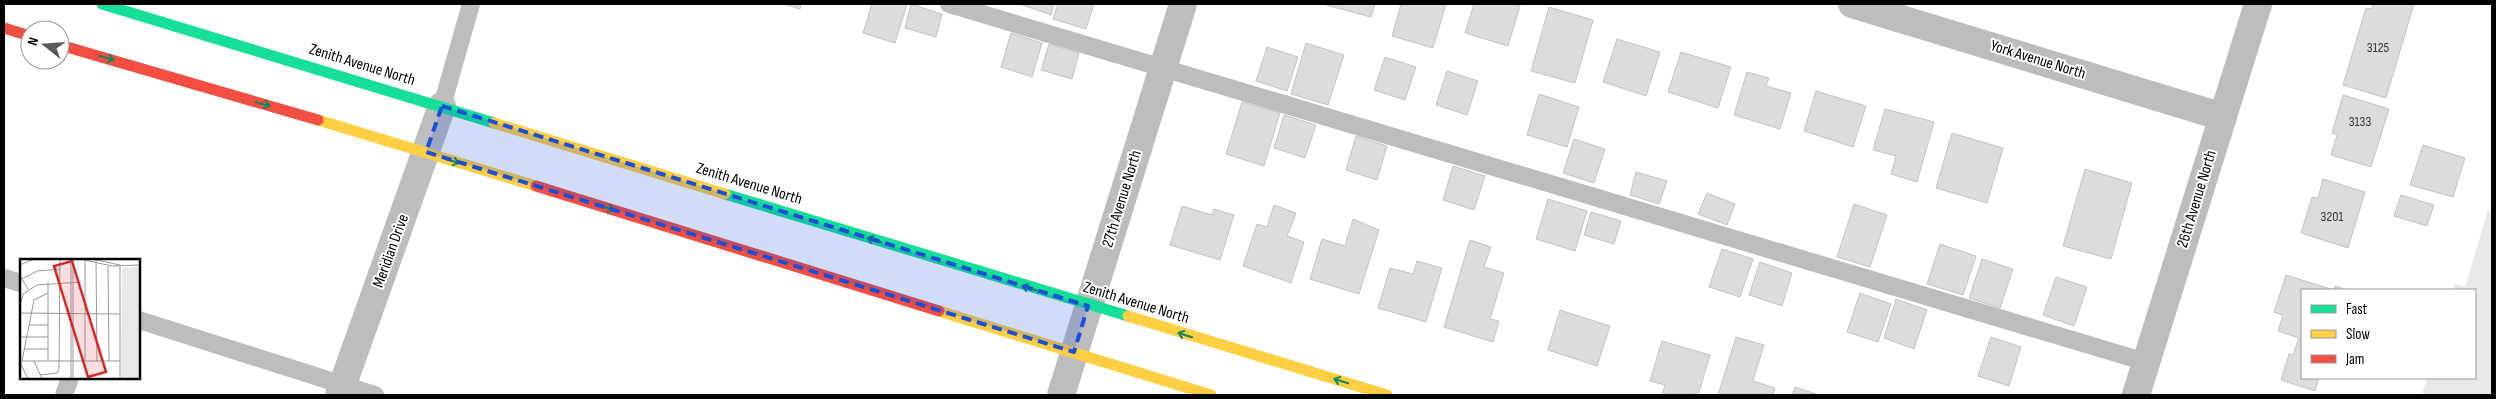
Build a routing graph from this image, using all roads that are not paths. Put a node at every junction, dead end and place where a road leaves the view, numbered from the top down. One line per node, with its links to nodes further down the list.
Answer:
1 (102, 4): 11 (street, Zenith Avenue North)
2 (471, 4): 11 (lane)
3 (949, 4): 10 (lane)
4 (1182, 4): 10 (street, 27th Avenue North)
5 (1852, 4): 12 (street, York Avenue North)
6 (2258, 4): 12 (street, 26th Avenue North)
7 (4, 28): 8 (street)
8 (20, 33)
9 (70, 48): 13 (street, one-way to 13)
10 (1162, 69): 16 (street, 27th Avenue North); 19 (lane)
11 (442, 106): 13 (street, Meridian Drive); 16 (street, Zenith Avenue North, one-way to 11)
12 (2223, 117): 19 (street, 26th Avenue North)
13 (426, 152): 18 (street, one-way to 18); 21 (street, Meridian Drive)
14 (4, 278): 15 (lane)
15 (20, 283)
16 (1088, 306): 18 (street, 27th Avenue North); 26 (street, Zenith Avenue North, one-way to 16)
17 (140, 320): 21 (lane)
18 (1074, 352): 24 (street, 27th Avenue North); 25 (street)
19 (2146, 362): 27 (street, 26th Avenue North)
20 (70, 379): 22 (lane)
21 (340, 390): 23 (lane)
22 (64, 395)
23 (375, 395)
24 (1061, 395)
25 (1211, 395)
26 (1387, 395)
27 (2136, 395)

